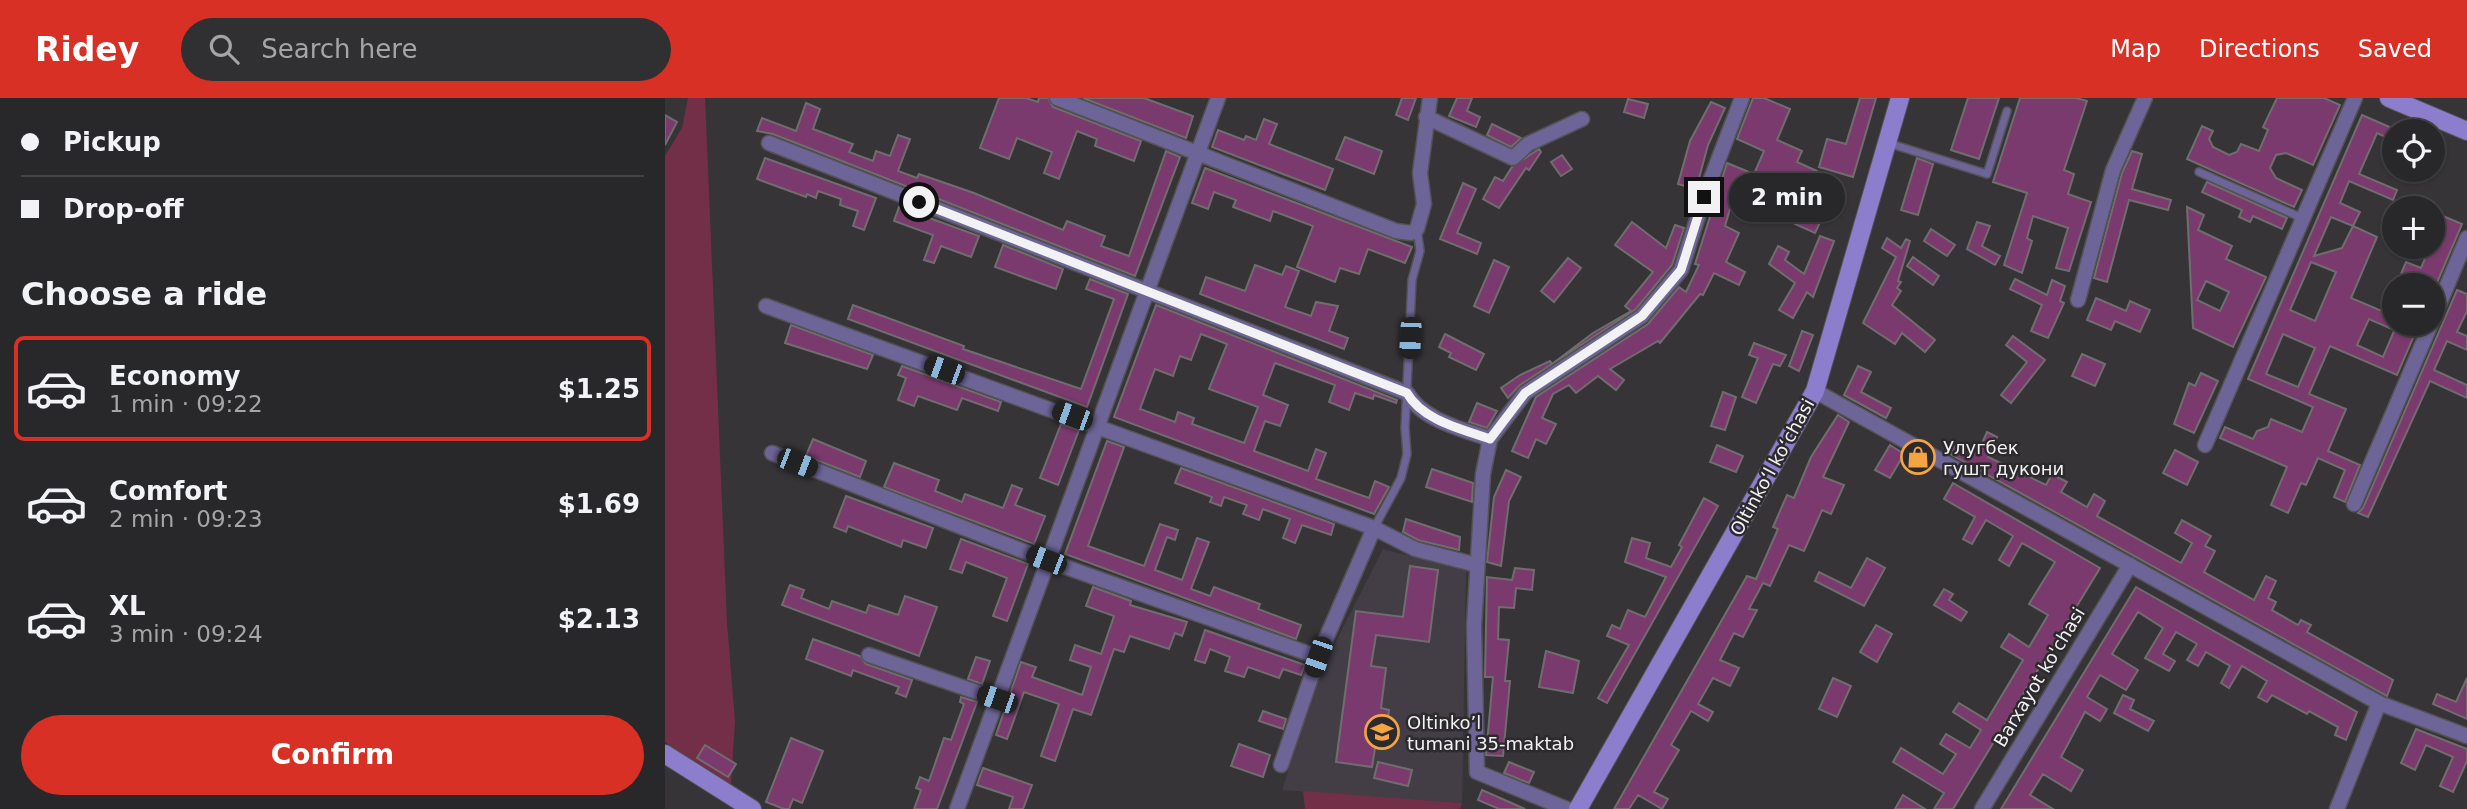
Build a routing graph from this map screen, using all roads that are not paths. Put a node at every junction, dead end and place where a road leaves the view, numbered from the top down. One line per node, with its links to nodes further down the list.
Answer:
1 (1057, 98): 15 (street)
2 (1218, 98): 15 (street)
3 (1430, 98): 10 (street)
4 (1742, 98): 28 (street)
5 (1900, 98): 14 (main road, Oltinkoʻl koʻchasi)
6 (2145, 98): 22 (street)
7 (2355, 98): 17 (street)
8 (2389, 98): 12 (main road)
9 (2007, 111): 14 (lane)
10 (1426, 117): 11 (street); 18 (street)
11 (1581, 119)
12 (2467, 131)
13 (769, 143): 20 (street)
14 (1887, 143): 25 (main road, Oltinkoʻl koʻchasi)
15 (1197, 154): 18 (street); 20 (street)
16 (2199, 172): 17 (lane)
17 (2302, 218): 29 (street)
18 (1417, 229): 26 (lane)
19 (2467, 238): 21 (street)
20 (1145, 290): 26 (street); 27 (street)
21 (2445, 290)
22 (2078, 300)
23 (766, 306): 27 (street)
24 (2426, 336): 31 (street)
25 (1815, 391): 35 (street); 46 (main road, Oltinkoʻl koʻchasi)
26 (1407, 393): 28 (street); 32 (lane)
27 (1097, 426): 32 (street); 33 (street)
28 (1490, 439): 34 (street)
29 (2205, 445)
30 (772, 453): 33 (street)
31 (2354, 504)
32 (1374, 528): 34 (street); 37 (street)
33 (1046, 560): 37 (street); 38 (street)
34 (1477, 565): 45 (street)
35 (2130, 565): 39 (street); 47 (street, Barxayot ko'chasi)
36 (869, 655): 38 (street)
37 (1318, 657): 42 (street)
38 (997, 699): 44 (street)
39 (2379, 703): 40 (street); 48 (street)
40 (2467, 736)
41 (665, 754): 43 (main road)
42 (1281, 765)
43 (752, 809)
44 (957, 809)
45 (1567, 809)
46 (1578, 809)
47 (1982, 809)
48 (2337, 809)

